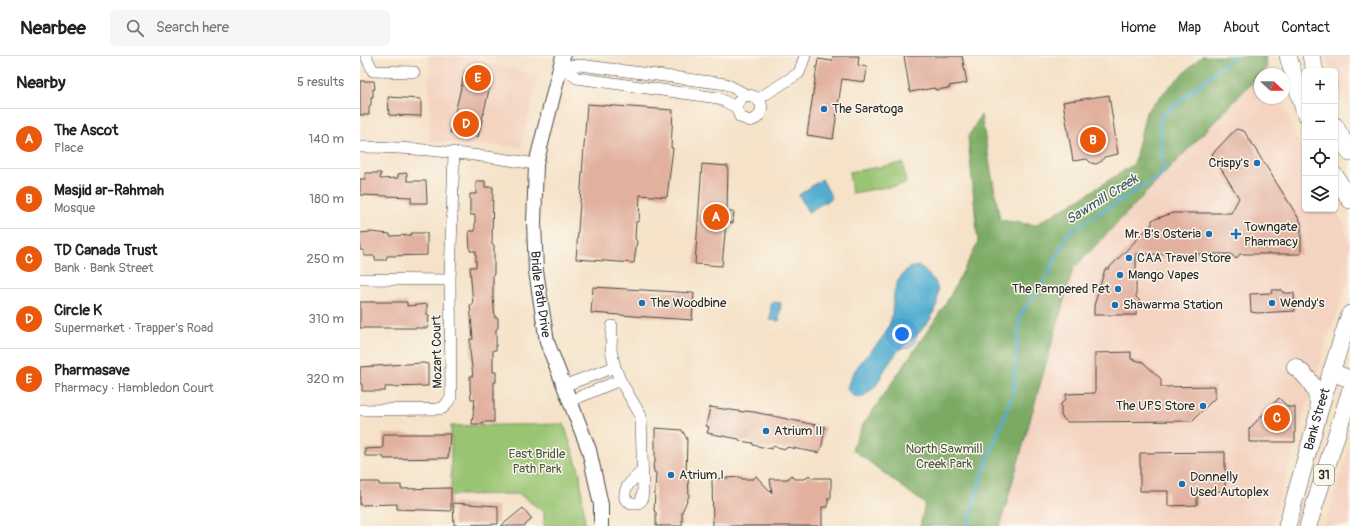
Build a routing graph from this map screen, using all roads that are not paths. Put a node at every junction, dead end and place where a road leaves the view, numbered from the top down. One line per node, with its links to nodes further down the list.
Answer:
1 (366, 56): 7 (street)
2 (805, 56): 10 (street)
3 (1288, 56): 8 (main road)
4 (1311, 56): 6 (main road)
5 (562, 61): 9 (street); 12 (street); 17 (street, Bridle Path Drive)
6 (1314, 68)
7 (414, 72)
8 (1300, 82): 11 (main road)
9 (747, 96): 10 (street); 12 (street)
10 (758, 99): 12 (street)
11 (1304, 104)
12 (736, 107)
13 (1338, 131): 16 (main road)
14 (360, 147): 15 (street)
15 (454, 152): 17 (street); 21 (street, Mozart Court)
16 (1350, 153)
17 (536, 164): 29 (street, Bridle Path Drive)
18 (1338, 181): 19 (main road)
19 (1350, 200)
20 (360, 279): 21 (street)
21 (450, 280): 32 (street, Mozart Court)
22 (1350, 314): 26 (main road, Bank Street / 31)
23 (612, 326): 24 (street)
24 (616, 367): 28 (street); 29 (street)
25 (1295, 367): 33 (main road)
26 (1331, 372): 27 (main road); 33 (main road, Bank Street / 31)
27 (1350, 379)
28 (620, 380): 31 (street); 34 (street)
29 (563, 386): 31 (street, Bridle Path Drive)
30 (1350, 392): 37 (main road, Bank Street / 31)
31 (570, 400): 35 (street, Bridle Path Drive)
32 (360, 410)
33 (1319, 411): 36 (main road, Bank Street / 31)
34 (641, 472)
35 (601, 526)
36 (1287, 526)
37 (1308, 526)

